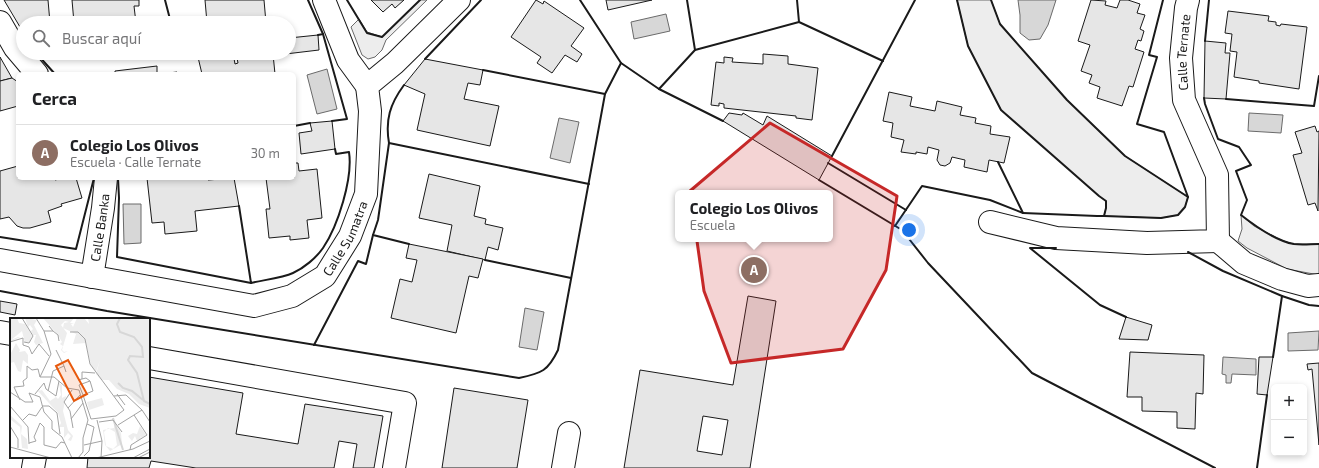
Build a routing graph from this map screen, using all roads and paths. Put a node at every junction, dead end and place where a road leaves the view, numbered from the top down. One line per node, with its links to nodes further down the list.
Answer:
1 (324, 0): 8 (street)
2 (459, 0): 8 (street)
3 (1188, 0): 11 (street, Calle Ternate)
4 (0, 22): 5 (street)
5 (16, 49)
6 (25, 60): 7 (street)
7 (34, 72)
8 (368, 86): 13 (street, Calle Sumatra)
9 (106, 180): 13 (street, Calle Banka)
10 (990, 222): 11 (street)
11 (1218, 241): 14 (street)
12 (0, 260): 13 (street, Calle Sumatra)
13 (92, 277)
14 (1319, 286)
15 (0, 332): 16 (street)
16 (10, 334)
17 (150, 358): 21 (street)
18 (569, 432): 22 (street)
19 (35, 458): 20 (street)
20 (33, 468)
21 (394, 468)
22 (563, 468)

